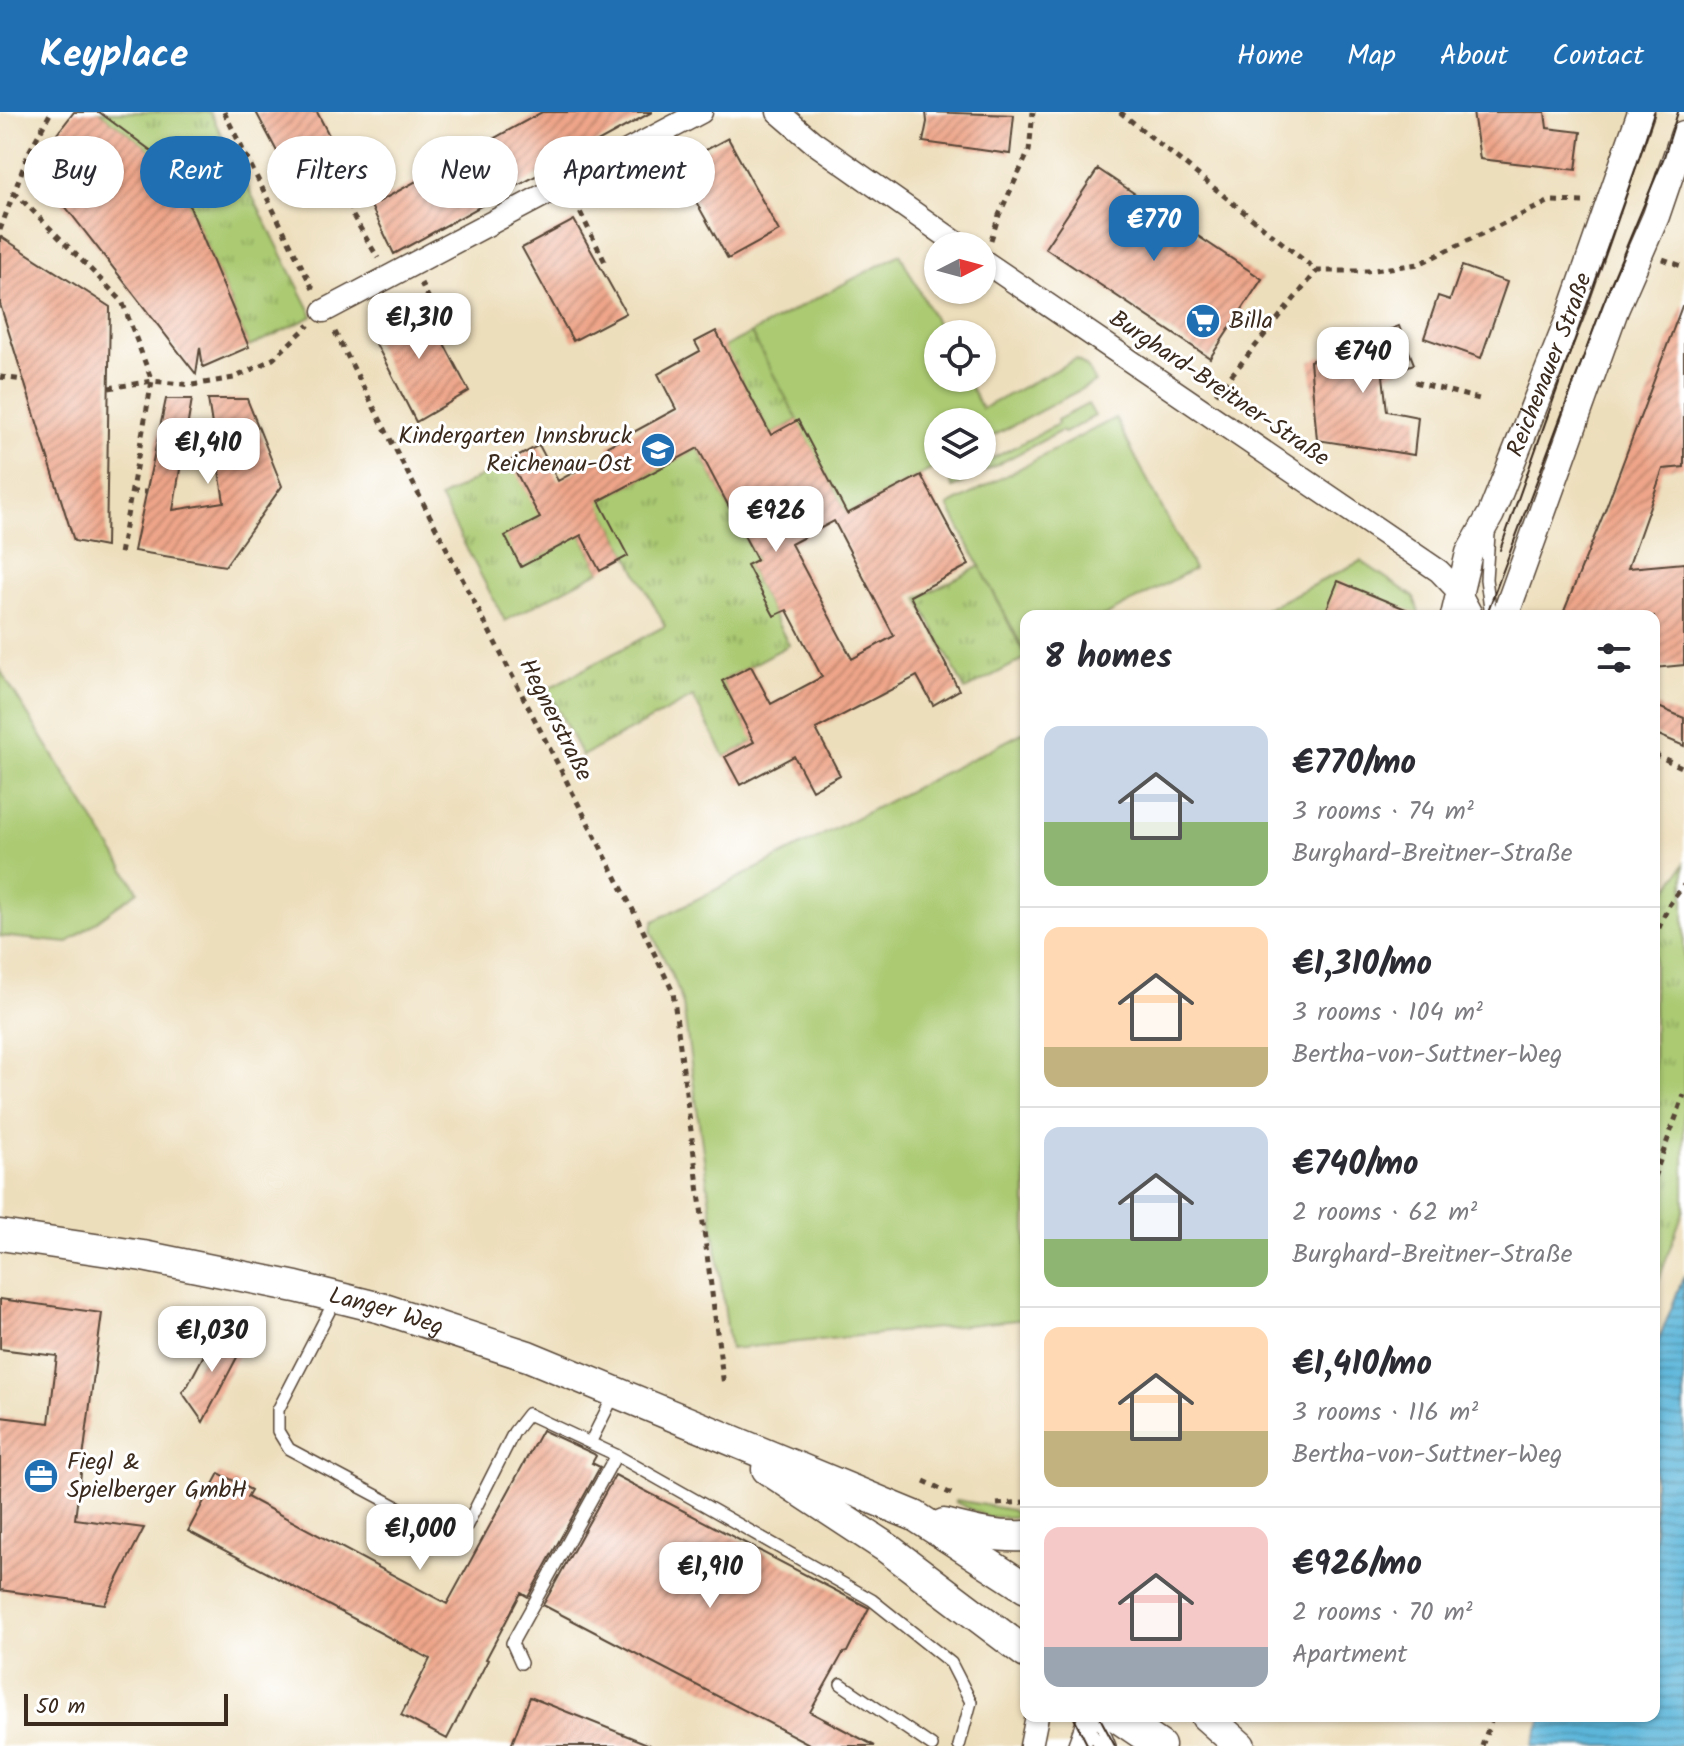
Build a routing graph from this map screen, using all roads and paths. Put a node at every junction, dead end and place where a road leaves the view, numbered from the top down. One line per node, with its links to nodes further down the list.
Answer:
1 (51, 112): 10 (path)
2 (224, 112): 26 (path, Hegnerstraße)
3 (701, 112): 9 (street)
4 (778, 112): 17 (street)
5 (1033, 112): 18 (path)
6 (1120, 112): 24 (path)
7 (1641, 112): 37 (street, Reichenauer Straße)
8 (1684, 134): 43 (street, Reichenauer Straße)
9 (655, 136)
10 (14, 192): 15 (path); 30 (path)
11 (534, 200): 22 (street)
12 (1594, 202): 24 (path)
13 (352, 208): 25 (path)
14 (578, 208): 21 (path)
15 (2, 220): 16 (path)
16 (0, 230)
17 (941, 232)
18 (993, 232)
19 (996, 257): 40 (street, Burghard-Breitner-Straße)
20 (1671, 262): 23 (path)
21 (606, 264)
22 (411, 265): 25 (street); 27 (path)
23 (1684, 267)
24 (1317, 271): 33 (path)
25 (388, 277): 26 (street)
26 (324, 311): 30 (path); 52 (path, Hegnerstraße)
27 (452, 344)
28 (0, 377): 29 (path)
29 (23, 380)
30 (152, 381): 32 (path); 35 (path)
31 (1415, 382): 34 (path)
32 (109, 388)
33 (1214, 397)
34 (1483, 400)
35 (131, 492): 36 (path); 39 (path)
36 (147, 492)
37 (1491, 514): 38 (street, Reichenauer Straße); 42 (lane)
38 (1469, 553): 40 (street); 41 (street, Reichenauer Straße)
39 (120, 554)
40 (1427, 562): 41 (street, Burghard-Breitner-Straße)
41 (1456, 604)
42 (1490, 610)
43 (1507, 610)
44 (1660, 757): 45 (path)
45 (1684, 768)
46 (1684, 885): 47 (path)
47 (1660, 925)
48 (1684, 1095): 49 (path)
49 (1660, 1161)
50 (0, 1235): 51 (main road, Langer Weg)
51 (337, 1297): 53 (main road, Langer Weg); 55 (lane)
52 (724, 1386)
53 (616, 1392): 54 (main road, Langer Weg); 55 (lane)
54 (709, 1430): 61 (main road, Langer Weg); 64 (main road, Langer Weg)
55 (590, 1443): 56 (lane)
56 (616, 1455): 65 (lane); 73 (lane)
57 (924, 1481): 58 (path)
58 (967, 1498)
59 (1020, 1502): 60 (path)
60 (987, 1503)
61 (915, 1516): 62 (main road); 63 (main road, Langer Weg)
62 (1020, 1536)
63 (1020, 1584)
64 (1020, 1648)
65 (521, 1663)
66 (841, 1684): 72 (lane)
67 (1036, 1722): 74 (street)
68 (1125, 1722): 77 (main road)
69 (1213, 1722): 78 (main road)
70 (1491, 1722): 79 (path)
71 (1087, 1724): 75 (lane); 76 (lane)
72 (932, 1746)
73 (959, 1746)
74 (1031, 1746)
75 (1101, 1746)
76 (1110, 1746)
77 (1160, 1746)
78 (1240, 1746)
79 (1482, 1746)

